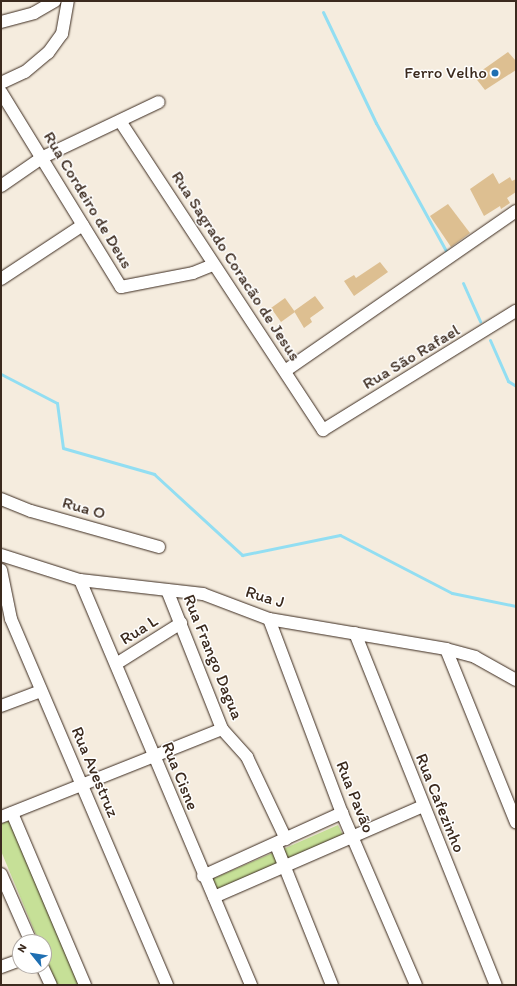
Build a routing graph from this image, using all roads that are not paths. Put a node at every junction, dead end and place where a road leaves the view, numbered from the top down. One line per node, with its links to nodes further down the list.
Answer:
1 (56, 1): 3 (street)
2 (68, 1): 4 (street)
3 (1, 22)
4 (1, 83)
5 (1, 92): 8 (street, Rua Cordeiro de Deus)
6 (159, 102): 7 (street)
7 (120, 121): 8 (street); 12 (street, Rua Sagrado Coracão de Jesus)
8 (43, 157): 9 (street); 11 (street, Rua Cordeiro de Deus)
9 (1, 186)
10 (516, 211): 15 (street)
11 (83, 225): 12 (street, Rua Cordeiro de Deus); 13 (street)
12 (213, 265): 15 (street, Rua Sagrado Coracão de Jesus)
13 (1, 279)
14 (516, 311): 16 (street, Rua São Rafael)
15 (284, 371): 16 (street, Rua Sagrado Coracão de Jesus)
16 (323, 430)
17 (1, 499): 18 (street, Rua O)
18 (159, 547)
19 (1, 555): 21 (street, Rua J)
20 (1, 570): 24 (street, Rua Avestruz)
21 (80, 580): 22 (street, Rua J); 28 (street, Rua Cisne)
22 (167, 590): 23 (street, Rua J); 25 (street, Rua Frango Dagua)
23 (268, 619): 26 (street, Rua J); 36 (street, Rua Pavão)
24 (6, 621): 30 (street, Rua Avestruz)
25 (181, 624): 28 (street, Rua L); 32 (street, Rua Frango Dagua)
26 (355, 633): 27 (street, Rua J); 35 (street, Rua Cafezinho)
27 (446, 649): 29 (street, Rua J); 38 (street)
28 (116, 664): 33 (street, Rua Cisne)
29 (516, 680)
30 (41, 691): 31 (street); 34 (street, Rua Avestruz)
31 (1, 706)
32 (222, 729): 33 (street); 40 (street, Rua Frango Dagua)
33 (153, 756): 34 (street); 42 (street, Rua Cisne)
34 (82, 785): 37 (street); 51 (street, Rua Avestruz)
35 (423, 806): 39 (street); 55 (street, Rua Cafezinho)
36 (342, 813): 39 (street, Rua Pavão); 40 (street)
37 (7, 815): 50 (street)
38 (516, 822)
39 (353, 836): 41 (street); 54 (street, Rua Pavão)
40 (281, 842): 41 (street, Rua Frango Dagua); 42 (street)
41 (285, 864): 44 (street); 53 (street)
42 (203, 876): 44 (street, Rua Cisne)
43 (2, 877): 45 (street)
44 (214, 897): 52 (street, Rua Cisne)
45 (27, 934)
46 (12, 963): 47 (street)
47 (1, 967)
48 (46, 974): 49 (street)
49 (51, 985)
50 (85, 985)
51 (167, 985)
52 (251, 985)
53 (332, 985)
54 (416, 985)
55 (496, 985)

